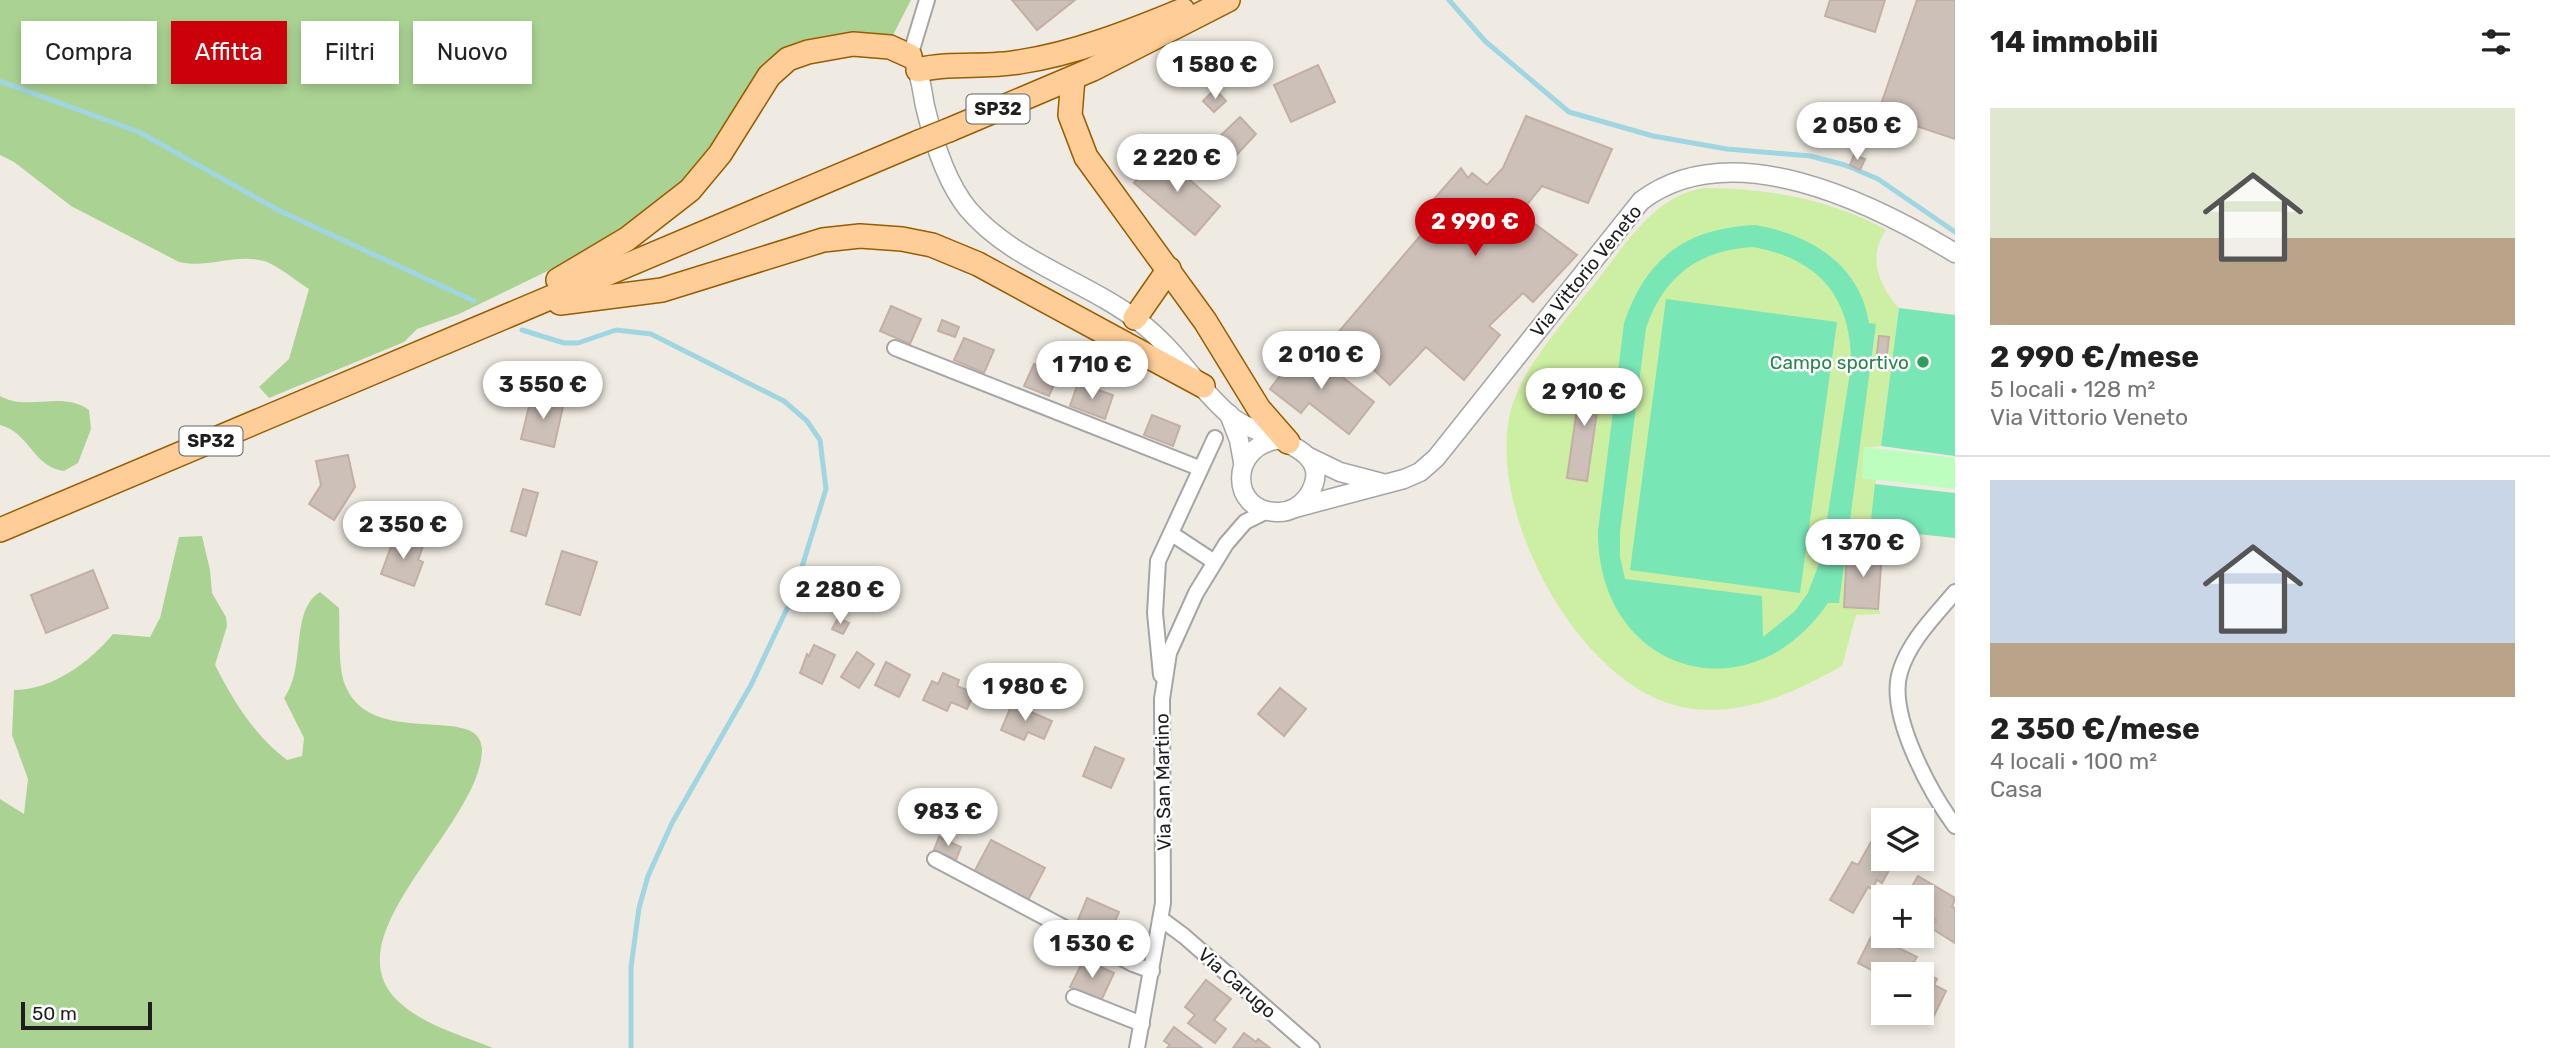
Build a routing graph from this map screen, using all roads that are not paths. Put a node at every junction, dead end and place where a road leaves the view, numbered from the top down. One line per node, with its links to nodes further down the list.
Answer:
1 (926, 0): 4 (street)
2 (1205, 0): 4 (main road)
3 (1228, 0): 5 (main road, SP32)
4 (914, 63): 9 (street); 11 (main road)
5 (1073, 78): 7 (main road); 8 (main road, SP32, bridge)
6 (1955, 253): 19 (street, Via Vittorio Veneto)
7 (1169, 269): 9 (main road); 15 (main road)
8 (516, 312): 11 (main road, SP32); 12 (main road)
9 (1135, 318): 12 (street)
10 (895, 348): 18 (street)
11 (422, 351): 23 (main road, SP32)
12 (1203, 386): 13 (street)
13 (1229, 414): 15 (street); 17 (street)
14 (1215, 438): 18 (street)
15 (1282, 441): 16 (street); 17 (street)
16 (1309, 457): 19 (street); 21 (street)
17 (1243, 463): 20 (street)
18 (1199, 468): 25 (street)
19 (1382, 483): 21 (street)
20 (1243, 488): 22 (street); 24 (street, Via San Martino)
21 (1295, 508): 22 (street)
22 (1268, 511): 24 (street, Via San Martino)
23 (0, 530)
24 (1235, 532): 26 (street, Via San Martino)
25 (1172, 534): 26 (street); 28 (street)
26 (1213, 561): 28 (street, Via San Martino)
27 (1955, 592): 29 (street)
28 (1163, 688): 31 (street, Via San Martino)
29 (1955, 826)
30 (935, 859): 32 (street)
31 (1161, 919): 32 (street, Via San Martino); 36 (street, Via Carugo)
32 (1152, 971): 34 (street, Via San Martino)
33 (1073, 997): 34 (street)
34 (1142, 1024): 35 (street, Via San Martino)
35 (1137, 1048)
36 (1312, 1048)

